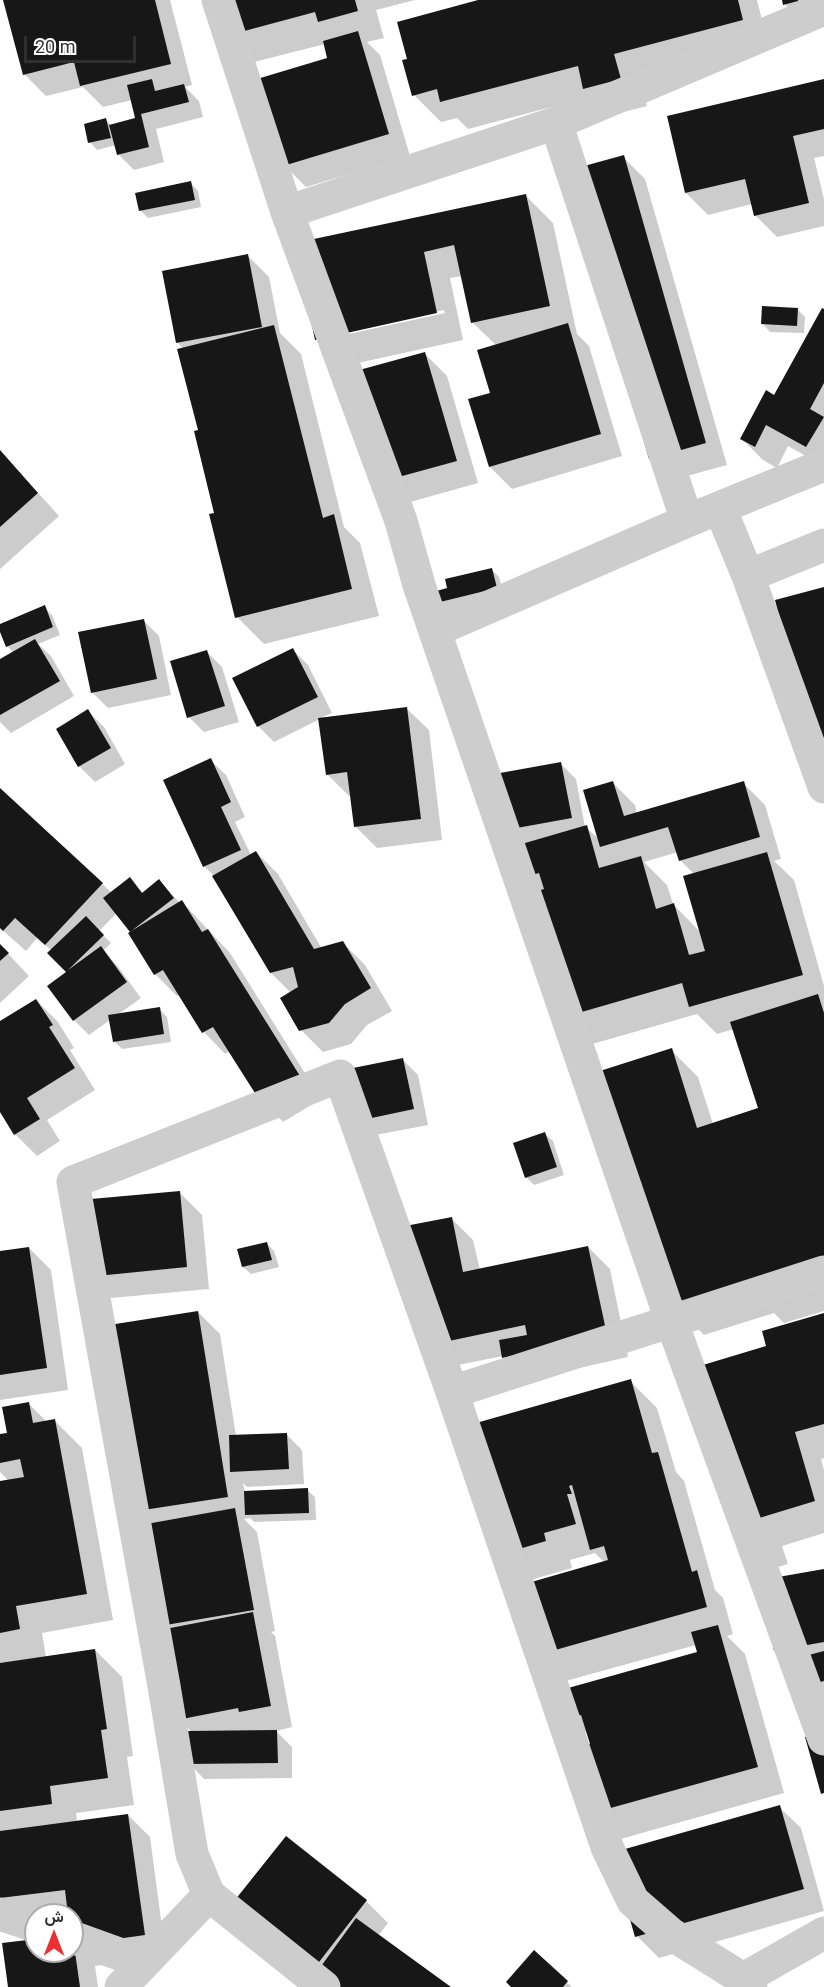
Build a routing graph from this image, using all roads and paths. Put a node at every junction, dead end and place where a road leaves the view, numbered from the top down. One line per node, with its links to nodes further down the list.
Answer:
1 (218, 0): 4 (street)
2 (824, 9): 3 (street)
3 (556, 123): 4 (street); 7 (street)
4 (288, 212): 10 (street)
5 (824, 465): 6 (street)
6 (720, 508): 7 (street); 9 (street)
7 (687, 521): 10 (street)
8 (824, 545): 9 (street)
9 (748, 576): 11 (street)
10 (436, 630): 14 (street)
11 (818, 754): 12 (street)
12 (824, 787)
13 (824, 1272): 14 (street)
14 (671, 1320): 15 (street); 16 (street)
15 (452, 1392): 17 (street); 23 (street)
16 (824, 1739)
17 (209, 1895): 22 (street); 25 (street)
18 (0, 1914): 19 (street)
19 (24, 1922)
20 (824, 1933): 23 (street)
21 (84, 1941): 22 (street)
22 (144, 1963): 24 (street)
23 (747, 1983)
24 (121, 1987)
25 (324, 1987)

